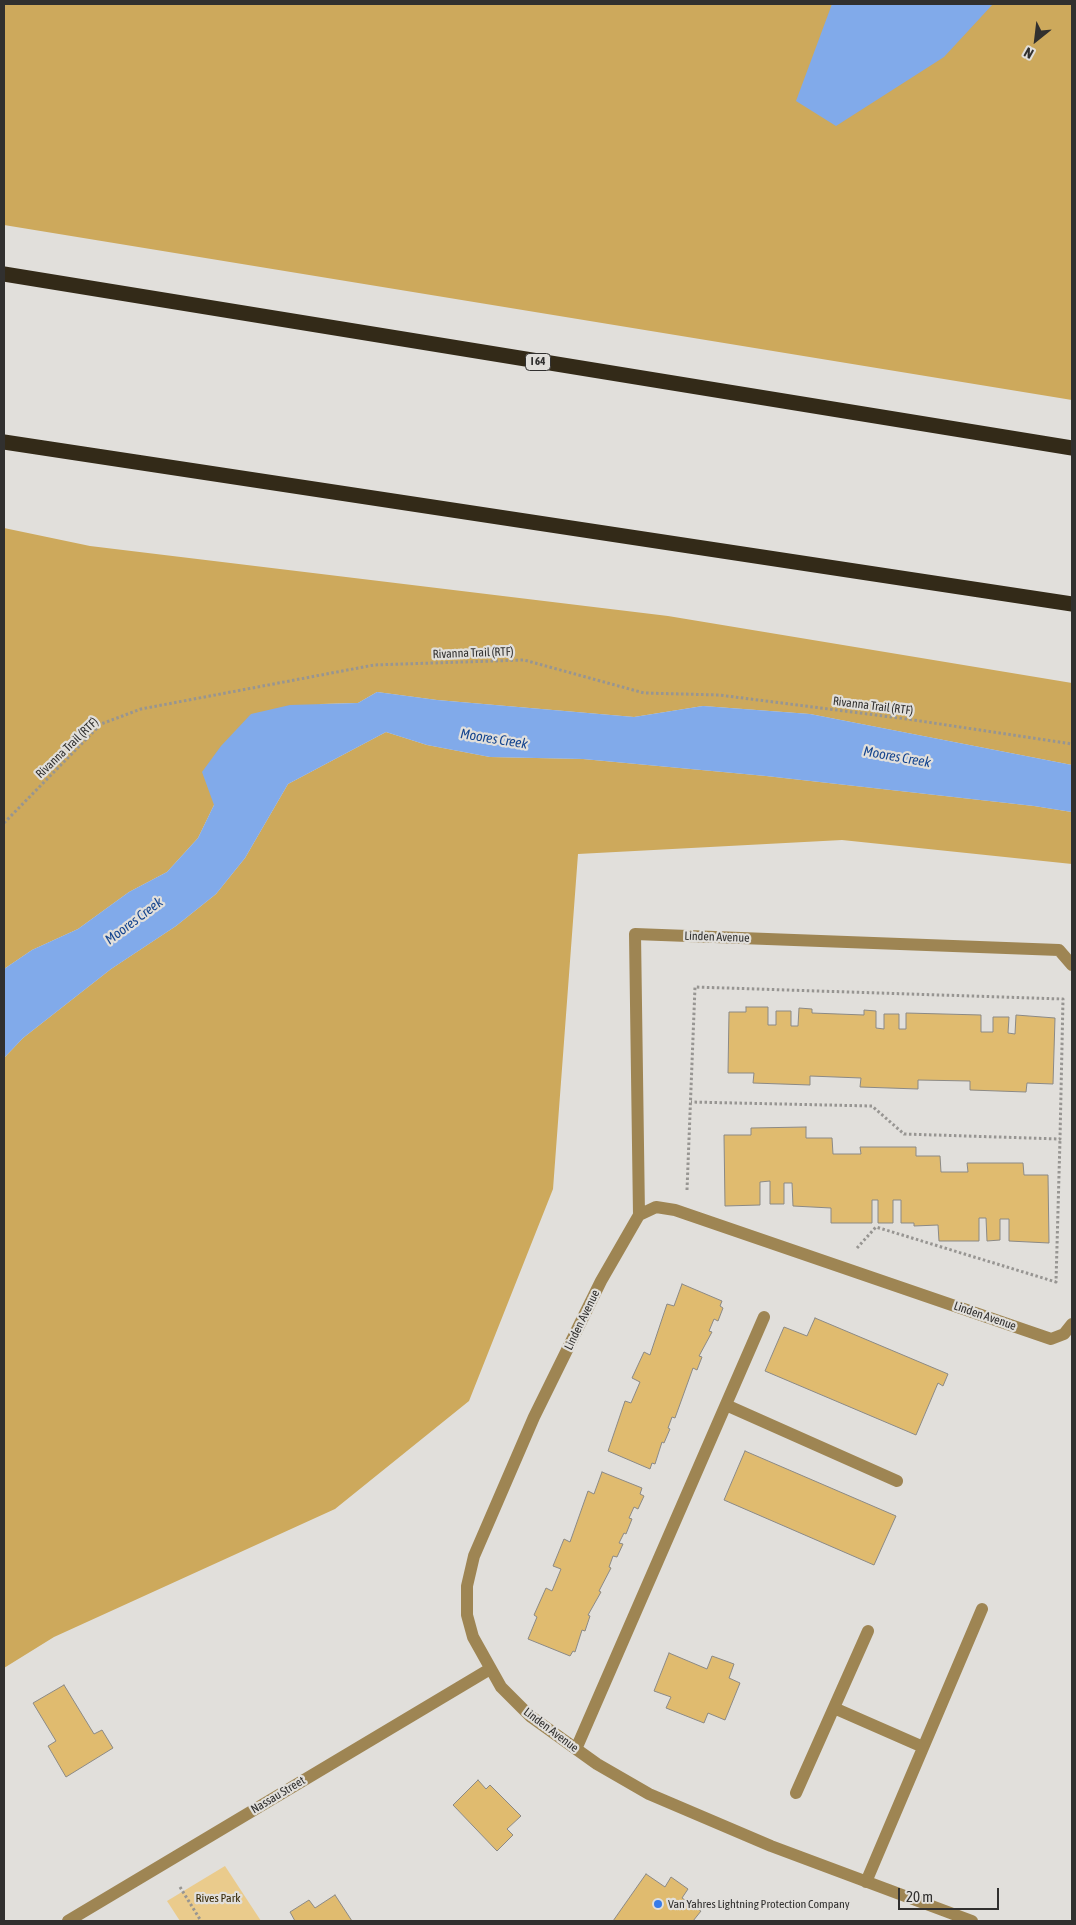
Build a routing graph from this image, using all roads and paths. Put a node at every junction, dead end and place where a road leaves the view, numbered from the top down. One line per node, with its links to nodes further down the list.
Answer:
1 (4, 274): 3 (highway, I 64)
2 (4, 442): 4 (highway)
3 (1072, 448)
4 (1072, 604)
5 (1072, 744): 6 (path, Rivanna Trail (RTF))
6 (4, 823)
7 (1072, 965): 11 (street, Linden Avenue)
8 (691, 1102): 9 (path); 9 (path); 10 (path)
9 (1060, 1140): 12 (path)
10 (686, 1194)
11 (639, 1215): 14 (street, Linden Avenue); 19 (street, Linden Avenue)
12 (856, 1249)
13 (764, 1318): 15 (street)
14 (1072, 1324)
15 (726, 1405): 16 (street); 22 (street)
16 (897, 1481)
17 (982, 1609): 21 (street)
18 (868, 1631): 20 (street)
19 (490, 1669): 22 (street, Linden Avenue); 26 (street, Nassau Street)
20 (834, 1708): 21 (street); 23 (street)
21 (923, 1747): 24 (street)
22 (576, 1749): 24 (street, Linden Avenue)
23 (796, 1793)
24 (866, 1882): 28 (street, Linden Avenue)
25 (180, 1887): 27 (path)
26 (68, 1921)
27 (201, 1921)
28 (972, 1921)

